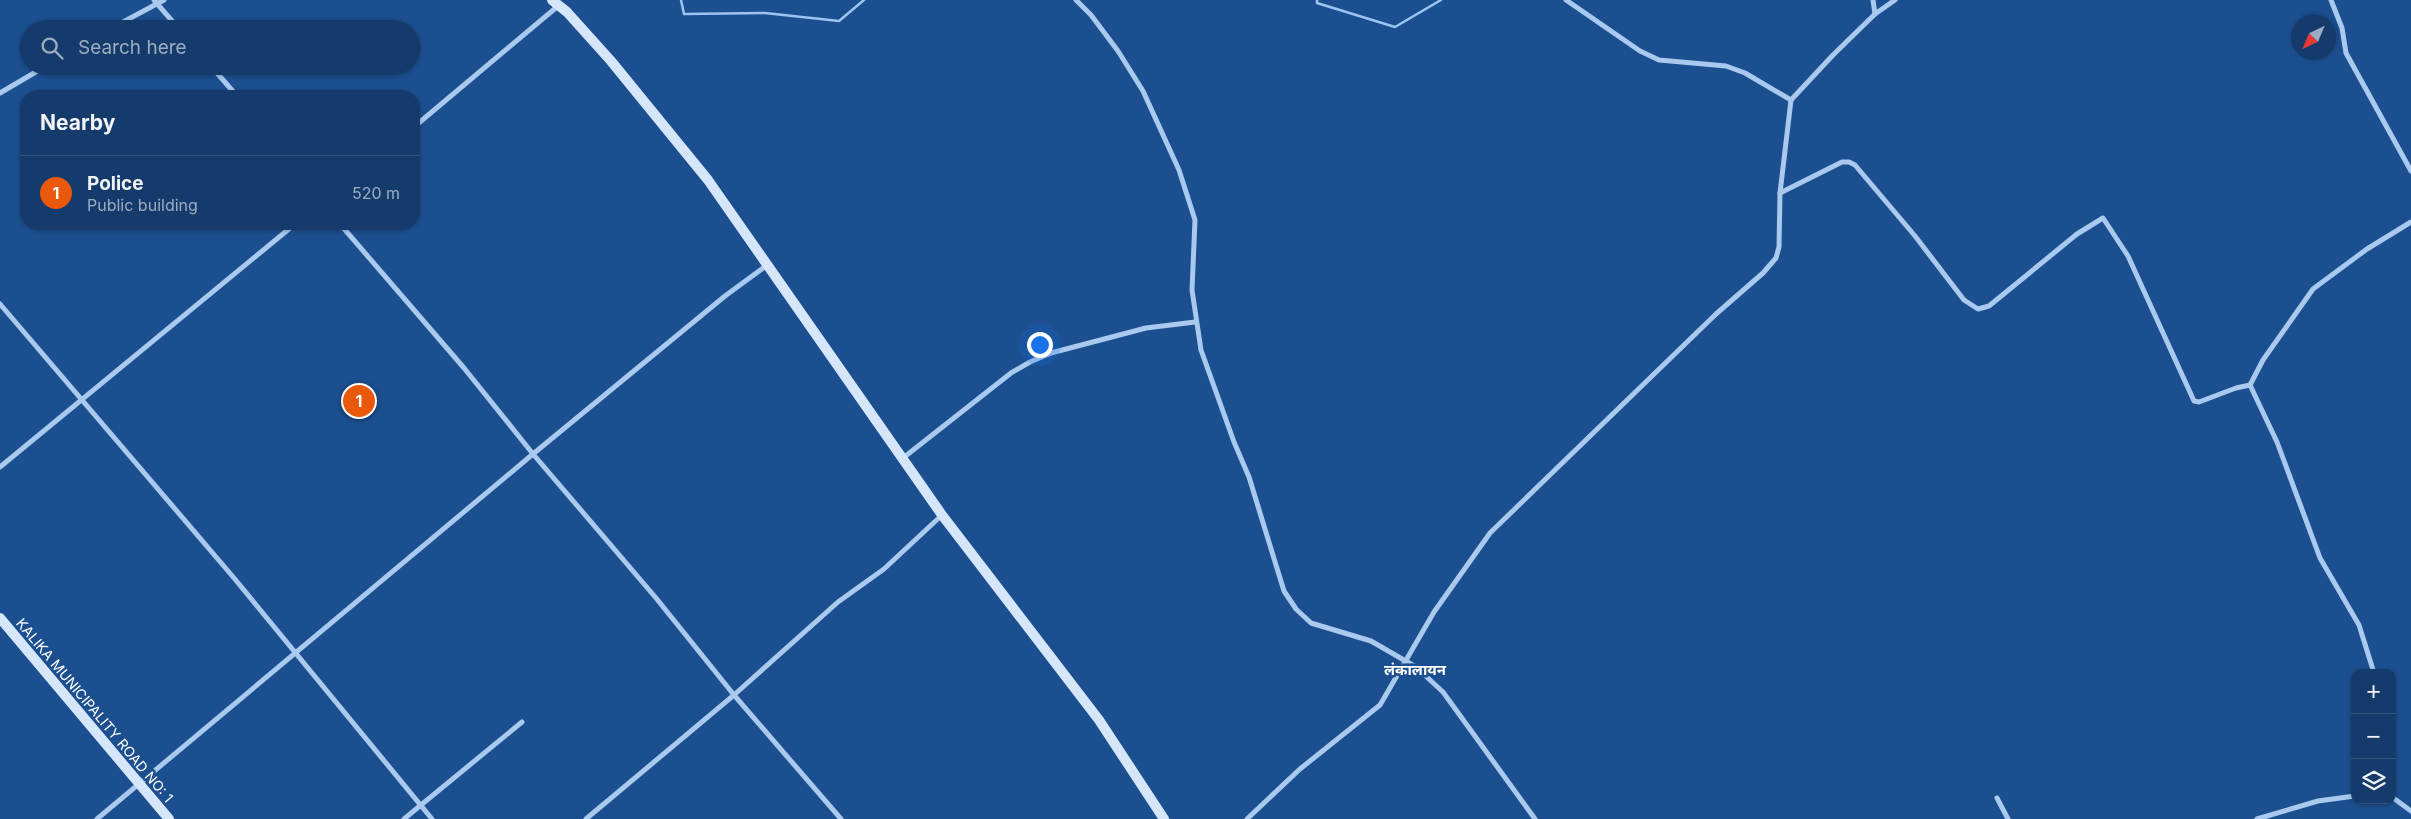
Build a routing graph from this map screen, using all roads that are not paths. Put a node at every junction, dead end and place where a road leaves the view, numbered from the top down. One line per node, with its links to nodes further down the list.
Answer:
1 (164, 0): 7 (street)
2 (1076, 0): 25 (street)
3 (1566, 0): 16 (street)
4 (1873, 0): 9 (street)
5 (1895, 0): 9 (street)
6 (2331, 0): 18 (street)
7 (156, 2): 10 (street); 11 (street)
8 (555, 3): 17 (street); 23 (street)
9 (1875, 14): 16 (street)
10 (125, 20)
11 (171, 20)
12 (31, 75): 15 (street)
13 (219, 75): 14 (street)
14 (232, 90)
15 (0, 93)
16 (1791, 100): 19 (street)
17 (420, 122)
18 (2411, 170)
19 (1780, 193): 26 (street); 34 (street)
20 (2411, 222): 26 (street)
21 (288, 230): 27 (street)
22 (345, 230): 28 (street)
23 (766, 266): 28 (street); 29 (street)
24 (0, 304): 27 (street)
25 (1195, 322): 29 (street); 34 (street)
26 (2250, 385): 35 (street)
27 (82, 400): 30 (street); 33 (street)
28 (533, 454): 33 (street); 36 (street)
29 (903, 458): 31 (street)
30 (0, 467)
31 (942, 515): 36 (street); 50 (street)
32 (0, 618): 38 (street, KALIKA MUNICIPALITY ROAD NO: 1)
33 (294, 652): 38 (street); 42 (street)
34 (1405, 659): 51 (street); 52 (street)
35 (2373, 669)
36 (734, 695): 48 (street); 49 (street)
37 (522, 722): 42 (street)
38 (140, 785): 44 (street); 45 (street, KALIKA MUNICIPALITY ROAD NO: 1)
39 (2351, 797): 54 (street)
40 (1997, 798): 53 (street)
41 (2396, 800): 43 (street)
42 (420, 806): 46 (street); 47 (street)
43 (2411, 810)
44 (97, 819)
45 (169, 819)
46 (404, 819)
47 (432, 819)
48 (586, 819)
49 (841, 819)
50 (1164, 819)
51 (1247, 819)
52 (1535, 819)
53 (2008, 819)
54 (2257, 819)

